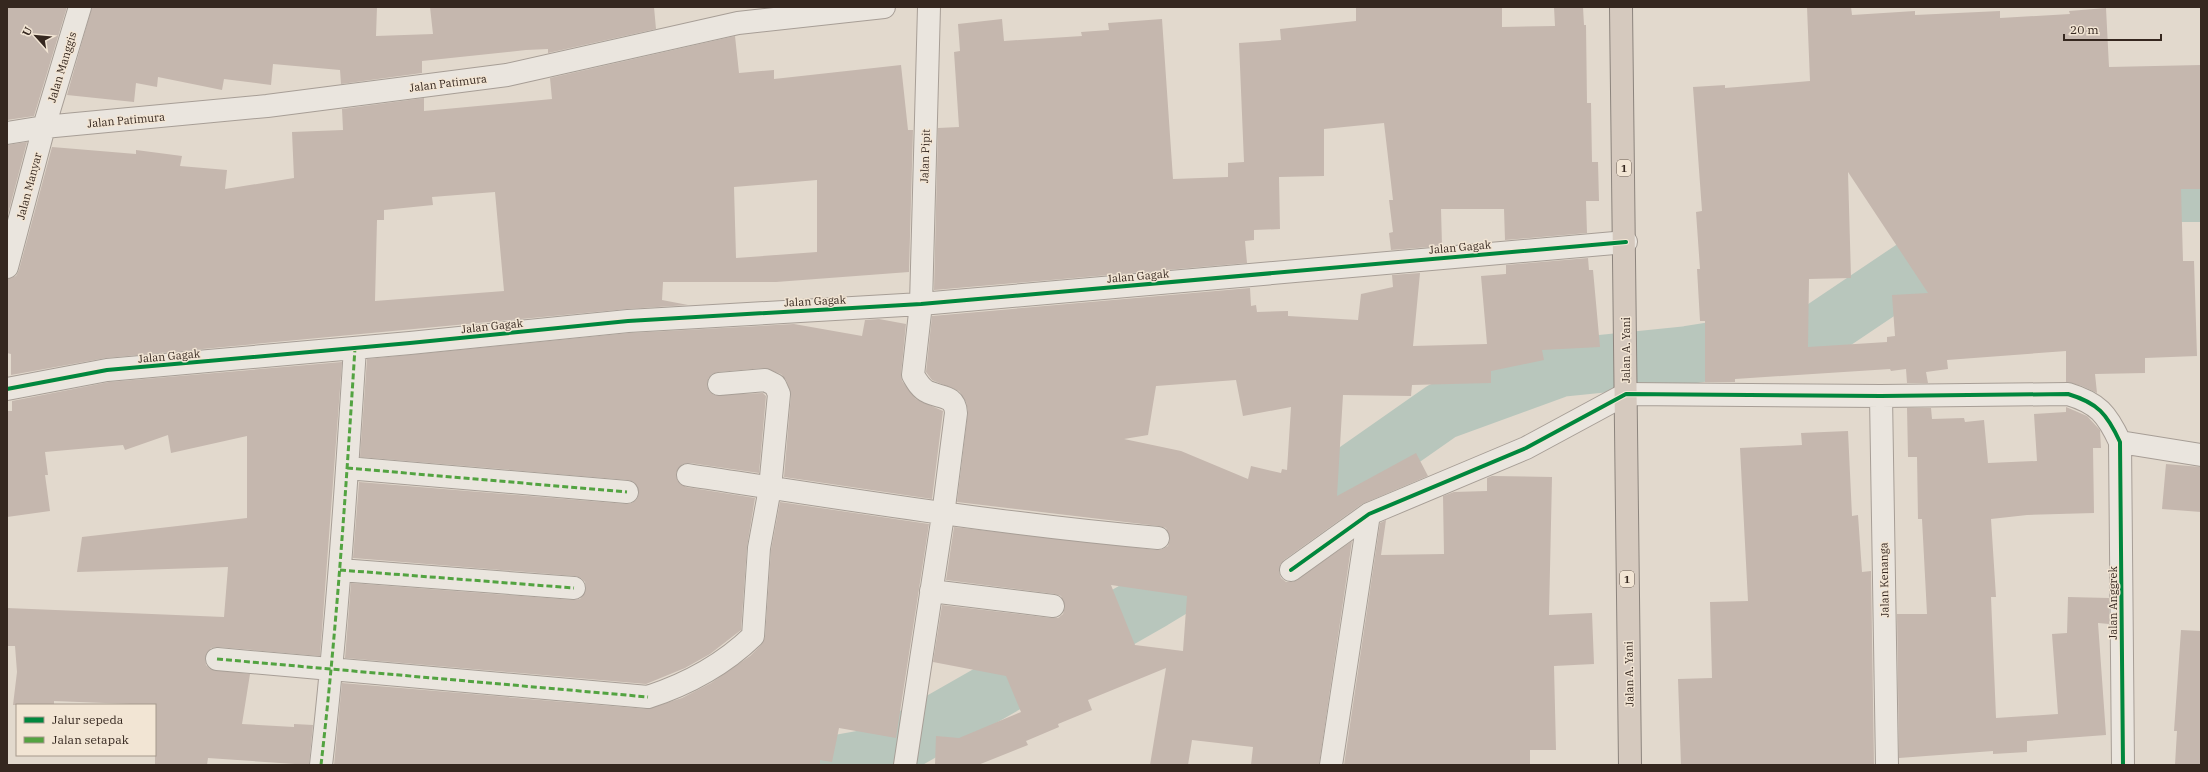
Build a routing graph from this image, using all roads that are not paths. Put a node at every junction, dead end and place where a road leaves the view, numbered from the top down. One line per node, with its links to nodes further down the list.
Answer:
1 (80, 7): 5 (street, Jalan Manggis)
2 (884, 7): 5 (street, Jalan Patimura)
3 (929, 7): 9 (street, Jalan Pipit)
4 (1621, 7): 7 (highway, Jalan A. Yani / 1)
5 (44, 127): 6 (street, Jalan Patimura); 8 (street, Jalan Manyar)
6 (7, 133)
7 (1626, 242): 9 (street, Jalan Gagak); 13 (highway, Jalan A. Yani / 1)
8 (7, 267)
9 (921, 304): 10 (street, Jalan Gagak); 22 (street, Jalan Pipit)
10 (355, 348): 12 (street, Jalan Gagak); 17 (street)
11 (719, 384): 19 (street)
12 (7, 389)
13 (1626, 391): 14 (street); 21 (street); 34 (highway, Jalan A. Yani / 1)
14 (1881, 396): 15 (street); 35 (street, Jalan Kenanga)
15 (2120, 442): 16 (street); 36 (street, Jalan Anggrek)
16 (2201, 455)
17 (347, 468): 20 (street); 24 (street)
18 (688, 475): 19 (street)
19 (770, 488): 22 (street); 30 (street)
20 (627, 492)
21 (1369, 514): 25 (street); 33 (street)
22 (943, 515): 23 (street); 27 (street, Jalan Pipit)
23 (1158, 538)
24 (340, 570): 26 (street); 30 (street)
25 (1290, 570)
26 (574, 588)
27 (931, 591): 28 (street); 31 (street, Jalan Pipit)
28 (1053, 606)
29 (217, 659): 30 (street)
30 (332, 669): 32 (street)
31 (906, 763)
32 (321, 765)
33 (1331, 765)
34 (1630, 765)
35 (1887, 765)
36 (2123, 765)

